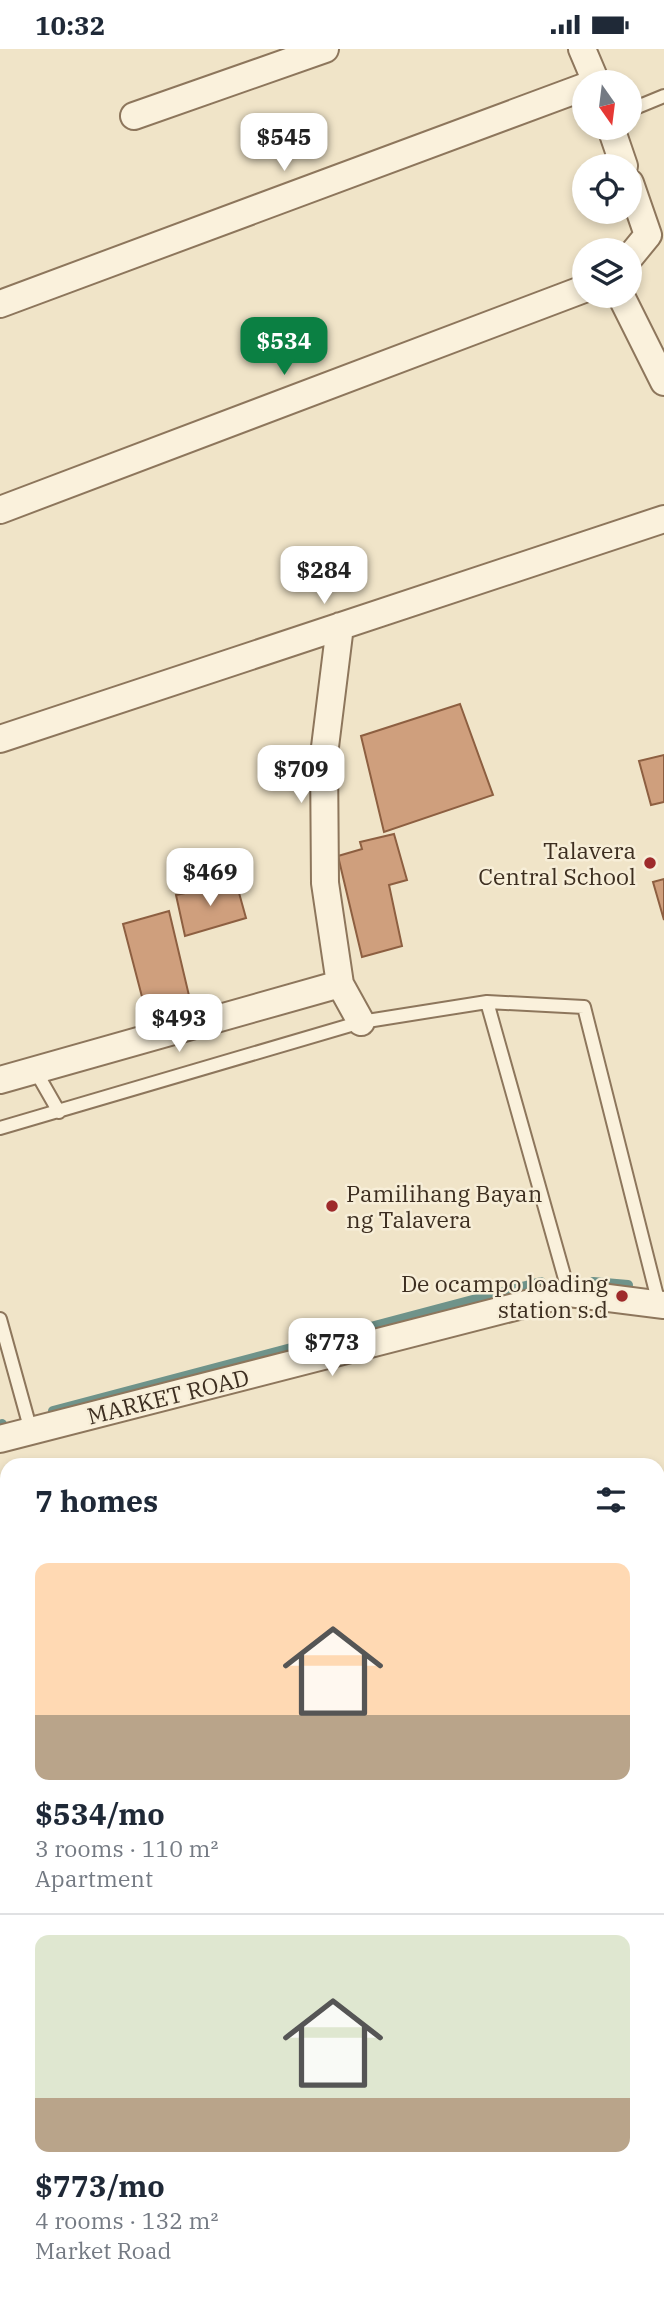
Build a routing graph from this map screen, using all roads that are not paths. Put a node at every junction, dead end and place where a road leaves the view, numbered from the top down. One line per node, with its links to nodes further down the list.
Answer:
1 (325, 49): 7 (street)
2 (582, 49): 3 (street)
3 (591, 70)
4 (572, 91): 11 (street)
5 (664, 96): 6 (lane)
6 (642, 105)
7 (134, 116)
8 (642, 218): 9 (street)
9 (642, 242)
10 (572, 294): 14 (street)
11 (0, 305)
12 (627, 308): 13 (street)
13 (664, 382)
14 (0, 510)
15 (664, 519): 16 (street)
16 (340, 626): 17 (street); 18 (street)
17 (0, 739)
18 (340, 984): 20 (street); 21 (street)
19 (486, 1002): 20 (lane); 25 (lane); 26 (lane)
20 (361, 1022): 23 (lane)
21 (35, 1070): 22 (street); 23 (lane)
22 (0, 1080)
23 (59, 1112): 24 (lane)
24 (0, 1128)
25 (569, 1293): 26 (street, MARKET ROAD); 28 (street, MARKET ROAD)
26 (662, 1305)
27 (0, 1319): 28 (lane)
28 (31, 1431): 29 (street, MARKET ROAD)
29 (0, 1439)

